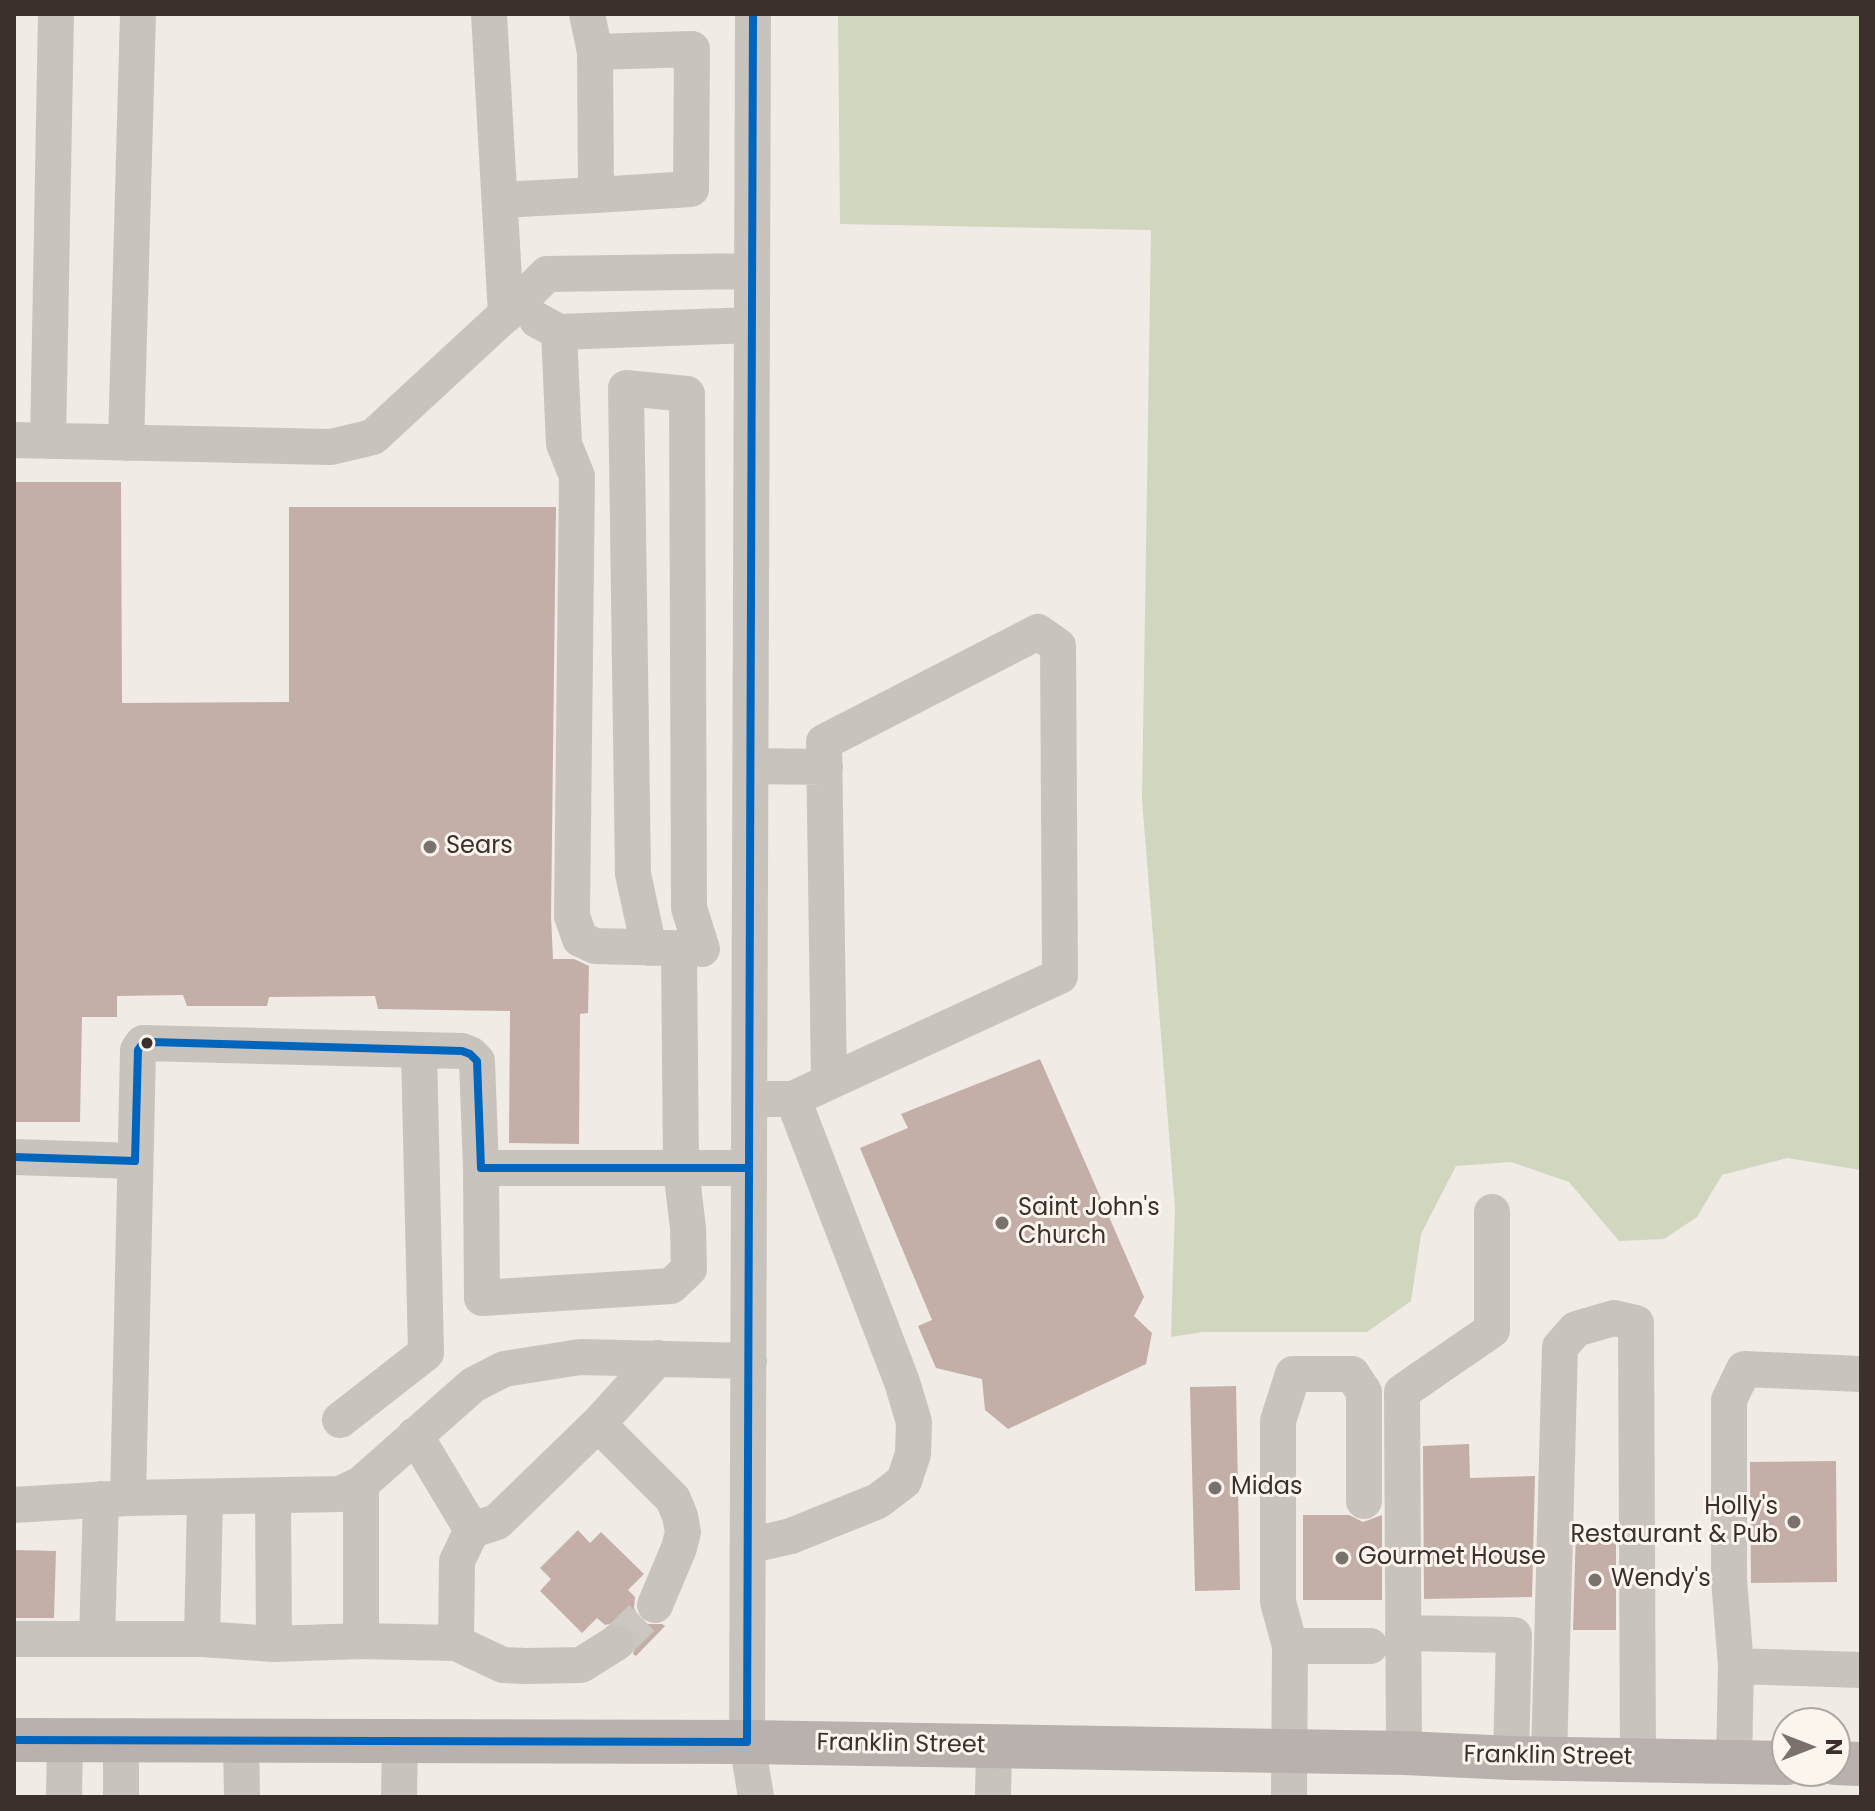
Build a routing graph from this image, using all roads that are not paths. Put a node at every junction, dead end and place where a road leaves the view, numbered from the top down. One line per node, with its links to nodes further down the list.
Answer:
1 (56, 14): 13 (street)
2 (138, 14): 14 (street)
3 (489, 14): 8 (street)
4 (587, 14): 6 (street)
5 (753, 14): 9 (street)
6 (595, 52): 7 (street); 7 (street)
7 (596, 195): 8 (street)
8 (500, 200): 10 (street)
9 (752, 271): 10 (street); 11 (street)
10 (510, 311): 12 (street); 14 (street)
11 (752, 325): 12 (street); 15 (street)
12 (559, 332): 17 (street)
13 (31, 440): 14 (street)
14 (126, 443)
15 (751, 766): 16 (street); 18 (street)
16 (825, 767): 20 (street); 20 (street)
17 (677, 948): 17 (street); 18 (street); 27 (street)
18 (750, 950): 21 (street)
19 (419, 1050): 24 (street); 25 (street); 32 (street)
20 (829, 1082): 22 (street)
21 (750, 1099): 22 (street); 26 (street)
22 (793, 1099): 42 (street)
23 (14, 1157): 24 (street)
24 (135, 1161): 37 (street)
25 (481, 1168): 27 (street); 27 (street)
26 (749, 1168): 27 (street); 30 (street)
27 (681, 1169)
28 (1492, 1212): 47 (street)
29 (658, 1358): 30 (street); 33 (street); 34 (street)
30 (749, 1361): 42 (street)
31 (1861, 1374): 53 (street)
32 (340, 1420)
33 (598, 1424): 41 (street); 43 (street)
34 (415, 1435): 35 (street); 41 (street)
35 (361, 1484): 36 (street); 48 (street)
36 (273, 1496): 38 (street); 51 (street)
37 (115, 1498): 38 (street); 40 (street); 44 (street)
38 (205, 1498): 46 (street)
39 (1364, 1501): 52 (street)
40 (14, 1505)
41 (472, 1530): 49 (street)
42 (748, 1546): 60 (street)
43 (655, 1605)
44 (97, 1638): 45 (street); 46 (street)
45 (14, 1639)
46 (202, 1639): 51 (street)
47 (1387, 1639): 52 (street); 63 (street); 64 (street)
48 (361, 1641): 49 (street); 51 (street)
49 (456, 1643): 50 (street)
50 (616, 1643)
51 (274, 1644)
52 (1290, 1646): 62 (street)
53 (1736, 1666): 54 (street); 66 (street)
54 (1861, 1670)
55 (14, 1740): 56 (main road, Franklin Street)
56 (65, 1740): 57 (main road, Franklin Street); 68 (street)
57 (121, 1740): 58 (main road, Franklin Street); 69 (street)
58 (241, 1741): 59 (main road, Franklin Street); 70 (street)
59 (400, 1742): 60 (main road, Franklin Street); 71 (street)
60 (747, 1742): 61 (main road, Franklin Street); 72 (street)
61 (994, 1747): 62 (main road, Franklin Street); 73 (street)
62 (1289, 1753): 63 (main road, Franklin Street); 74 (street)
63 (1404, 1753): 64 (main road, Franklin Street)
64 (1530, 1758): 65 (main road, Franklin Street); 65 (street)
65 (1638, 1760): 66 (main road, Franklin Street)
66 (1734, 1762): 67 (main road, Franklin Street)
67 (1771, 1763)
68 (64, 1797)
69 (121, 1797)
70 (242, 1797)
71 (399, 1797)
72 (756, 1797)
73 (993, 1797)
74 (1289, 1797)

